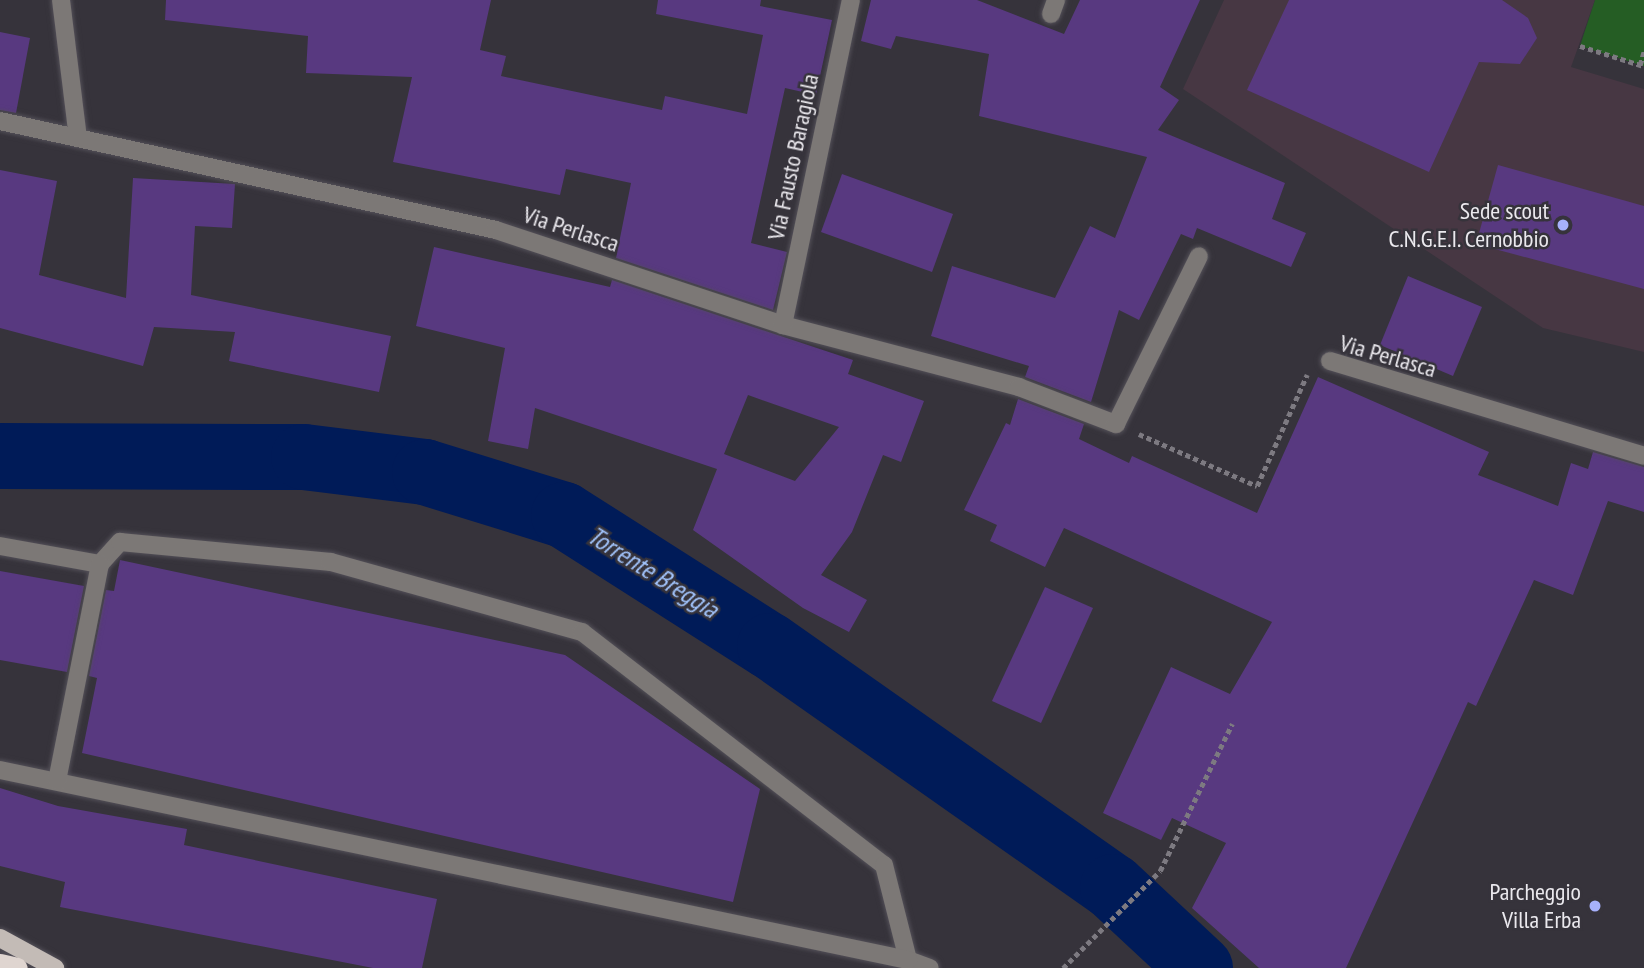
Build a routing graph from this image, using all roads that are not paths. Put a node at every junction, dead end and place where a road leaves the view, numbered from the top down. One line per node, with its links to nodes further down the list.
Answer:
1 (61, 0): 4 (street)
2 (850, 0): 6 (street, Via Fausto Baragiola)
3 (0, 121): 4 (street, Via Perlasca)
4 (78, 138): 6 (street, Via Perlasca)
5 (1199, 257): 6 (street, Via Perlasca)
6 (783, 325)
7 (1330, 361): 8 (street, Via Perlasca)
8 (1644, 456)
9 (0, 546): 10 (street)
10 (100, 564): 12 (street); 14 (street)
11 (0, 771): 12 (street)
12 (57, 781): 14 (street)
13 (0, 938): 17 (main road)
14 (908, 960): 18 (street)
15 (0, 964): 16 (highway)
16 (17, 968)
17 (55, 968)
18 (930, 968)

